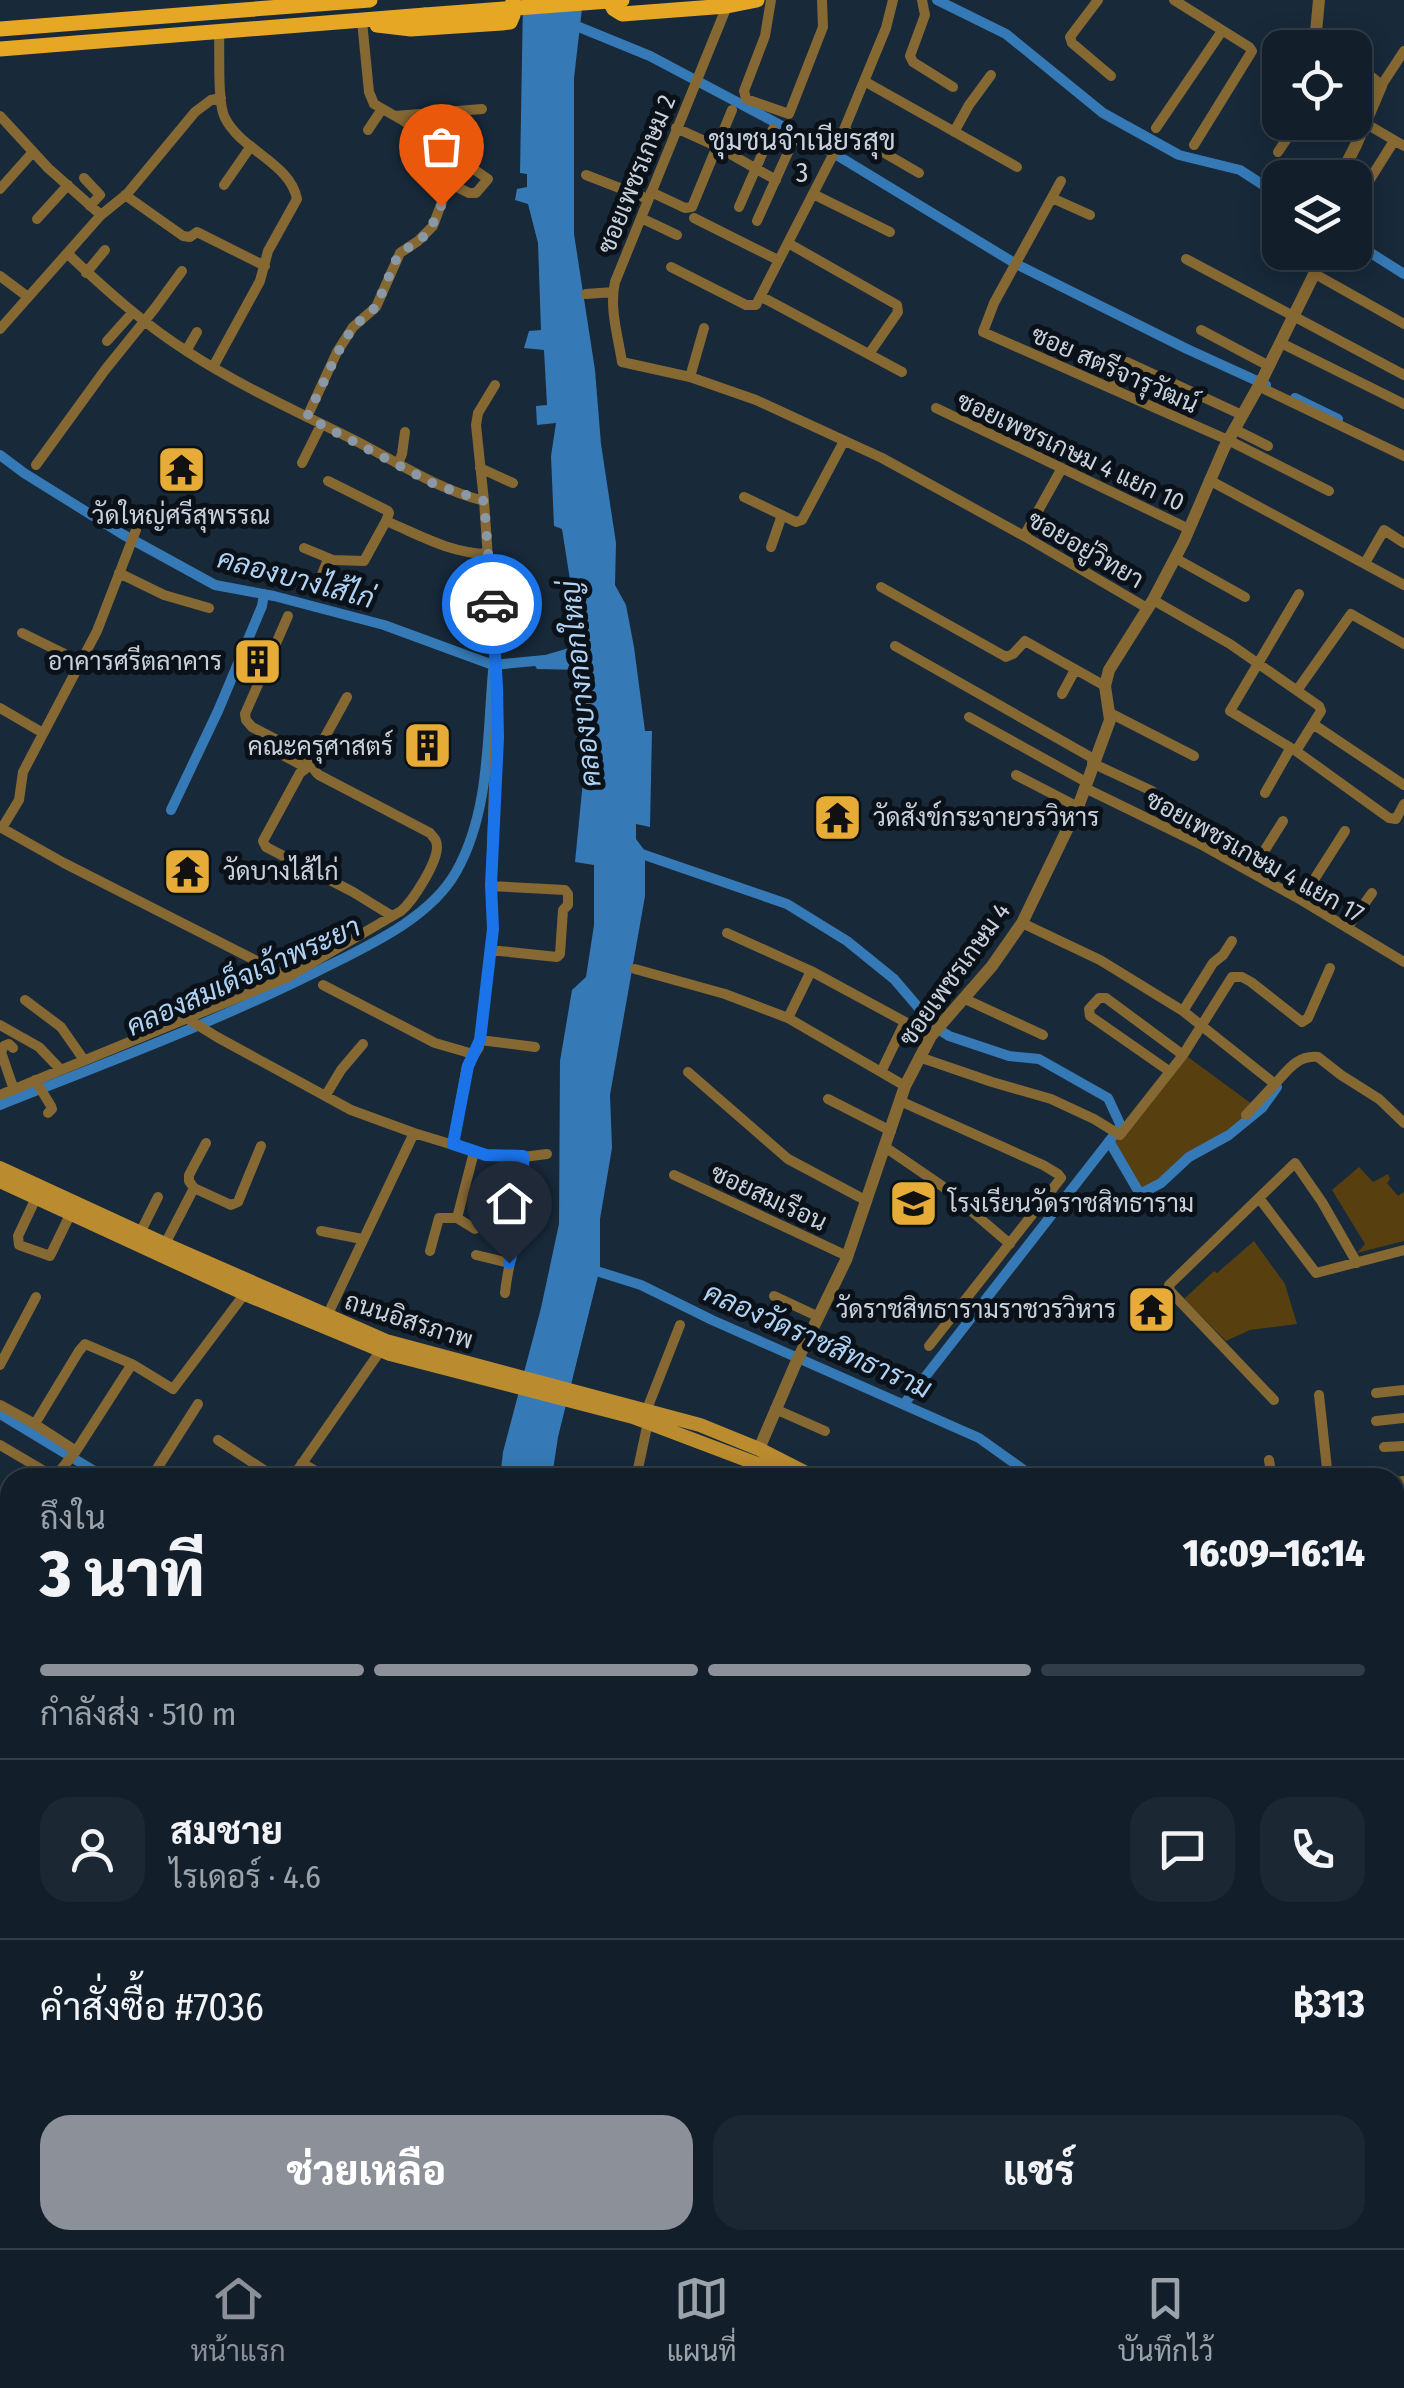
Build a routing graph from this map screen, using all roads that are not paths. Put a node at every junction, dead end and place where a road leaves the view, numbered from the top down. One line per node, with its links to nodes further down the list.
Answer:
1 (369, 0): 13 (main road)
2 (513, 0): 15 (main road)
3 (609, 0): 14 (main road)
4 (622, 0): 15 (main road, bridge)
5 (757, 0): 14 (main road)
6 (771, 0): 7 (street)
7 (822, 0)
8 (893, 0): 26 (street)
9 (922, 0): 28 (street)
10 (1098, 0): 24 (street)
11 (1174, 0): 20 (street)
12 (1319, 0): 18 (street)
13 (290, 3): 16 (main road); 17 (main road)
14 (727, 6): 36 (street, ซอยเพชรเกษม 2)
15 (366, 20): 16 (main road); 32 (street)
16 (291, 26): 19 (main road)
17 (0, 29)
18 (1316, 30)
19 (219, 32): 21 (main road); 29 (street)
20 (1222, 32): 37 (street); 46 (street)
21 (0, 49)
22 (1404, 50): 27 (street)
23 (991, 75): 42 (street)
24 (1111, 76)
25 (1372, 78): 27 (street)
26 (864, 82): 40 (street); 42 (street)
27 (1381, 86): 30 (street)
28 (953, 87)
29 (222, 98): 47 (street); 63 (street)
30 (1372, 103)
31 (482, 108): 35 (street)
32 (382, 109): 35 (street); 39 (street)
33 (732, 110): 48 (street)
34 (0, 116): 50 (street)
35 (395, 116): 116 (street)
36 (676, 128): 48 (street); 64 (street, ซอยเพชรเกษม 2)
37 (1156, 128)
38 (773, 129): 52 (street)
39 (368, 130)
40 (845, 130): 53 (street); 62 (street)
41 (1372, 130): 45 (street)
42 (954, 132): 51 (street)
43 (794, 139): 56 (street)
44 (1286, 140): 49 (street)
45 (1399, 143): 57 (street)
46 (1194, 145)
47 (251, 146): 60 (street); 81 (street)
48 (718, 147): 52 (street); 64 (street)
49 (1278, 152)
50 (32, 153): 59 (street); 61 (street)
51 (1017, 167)
52 (757, 168): 56 (street); 67 (street)
53 (919, 173)
54 (586, 175): 64 (street)
55 (84, 178): 66 (street)
56 (776, 180): 73 (street)
57 (1372, 180)
58 (1061, 182): 65 (street)
59 (68, 185): 66 (street); 72 (street)
60 (224, 185)
61 (0, 189)
62 (813, 194): 74 (street); 76 (street)
63 (125, 195): 68 (street); 81 (street)
64 (650, 196): 70 (street, ซอยเพชรเกษม 2)
65 (1052, 198): 69 (street); 112 (street, ซอย สตรีจารุวัฒน์)
66 (90, 206): 68 (street)
67 (739, 208)
68 (101, 215): 78 (street)
69 (1090, 215)
70 (640, 218): 75 (street); 88 (street, ซอยเพชรเกษม 2)
71 (694, 218): 80 (street)
72 (37, 219)
73 (758, 222)
74 (890, 232)
75 (676, 235)
76 (788, 243): 80 (street); 103 (street)
77 (105, 250): 85 (street)
78 (68, 254): 85 (street); 90 (street)
79 (1186, 259): 93 (street)
80 (778, 260): 91 (street)
81 (265, 266): 106 (street)
82 (670, 267): 91 (street)
83 (182, 270): 94 (street)
84 (1318, 270): 86 (street)
85 (86, 272): 92 (street)
86 (1316, 274): 93 (street); 95 (street)
87 (0, 276): 90 (street)
88 (613, 292): 89 (street); 104 (street, ซอยเพชรเกษม 2)
89 (586, 294)
90 (28, 297): 97 (street)
91 (762, 297): 103 (street)
92 (133, 312): 94 (street); 100 (street)
93 (1294, 316): 101 (street); 108 (street)
94 (145, 320): 102 (street); 125 (street)
95 (1404, 324)
96 (704, 328): 109 (street)
97 (0, 329)
98 (1200, 330): 105 (street)
99 (197, 332): 102 (street)
100 (108, 341)
101 (1281, 343): 105 (street); 113 (street)
102 (186, 351): 106 (street)
103 (869, 354): 107 (street)
104 (622, 362): 109 (street, ซอยอยู่วิทยา)
105 (1269, 366): 110 (street)
106 (214, 367): 116 (street)
107 (902, 372)
108 (1404, 375)
109 (690, 378): 120 (street, ซอยอยู่วิทยา)
110 (1260, 384): 115 (street); 122 (street)
111 (494, 385): 126 (street)
112 (1112, 390): 115 (street); 119 (street, ซอย สตรีจารุวัฒน์)
113 (1404, 404)
114 (936, 408): 127 (street, ซอยเพชรเกษม 4 แยก 10)
115 (1242, 415): 119 (street)
116 (307, 417): 117 (street)
117 (321, 425): 123 (street); 124 (street)
118 (405, 432): 124 (street)
119 (1231, 434): 121 (street); 129 (street); 131 (street)
120 (844, 441): 134 (street); 137 (street, ซอยอยู่วิทยา)
121 (1268, 446)
122 (1404, 456)
123 (302, 463)
124 (398, 464): 133 (street)
125 (36, 465)
126 (480, 468): 130 (street); 133 (street)
127 (1062, 468): 136 (street, ซอยเพชรเกษม 4 แยก 10); 137 (street)
128 (328, 480): 135 (street)
129 (1210, 480): 136 (street); 145 (street)
130 (513, 483)
131 (1330, 491)
132 (744, 496): 134 (street)
133 (484, 501): 142 (street)
134 (782, 515): 140 (street)
135 (386, 521): 142 (street); 144 (street)
136 (1189, 530): 143 (street)
137 (1024, 536): 152 (street, ซอยอยู่วิทยา)
138 (134, 537): 146 (street)
139 (1404, 542): 145 (street)
140 (771, 546)
141 (304, 548): 144 (street)
142 (488, 554): 156 (street)
143 (1175, 558): 151 (street); 152 (street)
144 (328, 559): 147 (street)
145 (1365, 563): 148 (street)
146 (119, 573): 153 (street); 160 (street)
147 (295, 575)
148 (1404, 586)
149 (882, 587): 162 (street)
150 (1300, 594): 161 (street)
151 (1245, 597)
152 (1150, 604): 161 (street, ซอยอยู่วิทยา); 163 (street)
153 (209, 608)
154 (288, 616): 176 (street)
155 (516, 616): 156 (street)
156 (494, 629): 188 (street)
157 (22, 633): 160 (street)
158 (1404, 644): 164 (street)
159 (895, 646): 175 (street)
160 (81, 662): 171 (street)
161 (1259, 662): 164 (street, ซอยอยู่วิทยา); 173 (street)
162 (1075, 670): 163 (street); 165 (street)
163 (1105, 686): 168 (street, ซอยเพชรเกษม 4)
164 (1298, 689): 170 (street)
165 (1062, 694)
166 (347, 697): 176 (street)
167 (0, 708): 171 (street)
168 (1110, 713): 174 (street); 175 (street, ซอยเพชรเกษม 4)
169 (969, 716): 178 (street, ซอยเพชรเกษม 4 แยก 17)
170 (1313, 724): 173 (street); 179 (street)
171 (44, 733): 185 (street)
172 (275, 750): 176 (street)
173 (1293, 750): 181 (street); 182 (street)
174 (1194, 756)
175 (1093, 761): 178 (street, ซอยเพชรเกษม 4); 180 (street)
176 (309, 765): 191 (street); 191 (street)
177 (1016, 775): 183 (street)
178 (1086, 785): 183 (street, ซอยเพชรเกษม 4); 187 (street, ซอยเพชรเกษม 4 แยก 17)
179 (1404, 785)
180 (1152, 792)
181 (1265, 793)
182 (1404, 804)
183 (1078, 807): 192 (street, ซอยเพชรเกษม 4)
184 (1283, 821): 187 (street)
185 (1, 828): 201 (street)
186 (1345, 831): 190 (street)
187 (1251, 872): 190 (street, ซอยเพชรเกษม 4 แยก 17)
188 (491, 886): 196 (street); 196 (street)
189 (1372, 893): 193 (street)
190 (1301, 900): 193 (street, ซอยเพชรเกษม 4 แยก 17)
191 (392, 916): 201 (street)
192 (1022, 922): 203 (street, ซอยเพชรเกษม 4); 205 (street)
193 (1348, 928): 197 (street, ซอยเพชรเกษม 4 แยก 17)
194 (727, 933): 200 (street)
195 (1232, 941): 205 (street)
196 (490, 950): 213 (street)
197 (1404, 962)
198 (1330, 968): 210 (street)
199 (635, 969): 206 (street)
200 (810, 971): 206 (street); 207 (street)
201 (288, 977): 208 (street)
202 (324, 986): 217 (street)
203 (964, 998): 211 (street, ซอยเพชรเกษม 4); 212 (street)
204 (25, 1000): 220 (street)
205 (1183, 1012): 210 (street)
206 (788, 1018): 224 (street)
207 (905, 1022): 211 (street); 224 (street)
208 (195, 1024): 220 (street); 229 (street)
209 (0, 1025): 221 (street)
210 (1202, 1026): 218 (street); 225 (street)
211 (937, 1029): 219 (street, ซอยเพชรเกษม 4)
212 (1043, 1035)
213 (480, 1040): 215 (street); 217 (street)
214 (363, 1044): 229 (street)
215 (535, 1046)
216 (13, 1048): 228 (street)
217 (473, 1054): 239 (street)
218 (1184, 1055): 222 (street); 222 (street)
219 (920, 1057): 222 (street); 227 (street, ซอยเพชรเกษม 4)
220 (84, 1060): 221 (street)
221 (60, 1069): 226 (street)
222 (1169, 1071)
223 (688, 1072): 252 (street)
224 (881, 1072): 227 (street)
225 (1275, 1084): 234 (street); 235 (street)
226 (38, 1086): 228 (street); 233 (street)
227 (905, 1086): 232 (street, ซอยเพชรเกษม 4)
228 (14, 1090): 230 (street)
229 (326, 1094): 237 (street)
230 (0, 1095)
231 (828, 1099): 236 (street)
232 (900, 1101): 236 (street, ซอยเพชรเกษม 4); 260 (street)
233 (48, 1113)
234 (1246, 1116)
235 (1404, 1123)
236 (891, 1131): 241 (street, ซอยเพชรเกษม 4)
237 (414, 1133): 239 (street); 258 (street)
238 (206, 1143): 248 (street)
239 (453, 1144): 242 (street)
240 (261, 1146): 248 (street)
241 (886, 1148): 252 (street, ซอยเพชรเกษม 4); 260 (street)
242 (474, 1152): 244 (street); 253 (street)
243 (547, 1154): 244 (street)
244 (523, 1156): 265 (street)
245 (0, 1168): 257 (main road, ถนนอิสรภาพ)
246 (674, 1174): 264 (street, ซอยสมเรือน)
247 (0, 1181): 250 (main road)
248 (194, 1188): 259 (street)
249 (158, 1196): 257 (street)
250 (36, 1198): 254 (street); 267 (main road)
251 (1260, 1198): 266 (street); 266 (street); 281 (street)
252 (866, 1201): 264 (street, ซอยเพชรเกษม 4)
253 (458, 1218): 255 (street); 262 (street)
254 (68, 1219)
255 (475, 1229)
256 (321, 1232): 258 (street)
257 (140, 1233): 259 (main road, ถนนอิสรภาพ)
258 (362, 1238): 271 (street)
259 (166, 1244): 267 (main road, ถนนอิสรภาพ)
260 (1010, 1244): 275 (street)
261 (1404, 1250): 266 (street)
262 (430, 1251)
263 (476, 1255): 265 (street)
264 (847, 1256): 272 (street, ซอยเพชรเกษม 4)
265 (509, 1263): 268 (street)
266 (1357, 1263)
267 (248, 1288): 271 (main road, ถนนอิสรภาพ); 274 (main road); 276 (street)
268 (505, 1293)
269 (774, 1296): 272 (street)
270 (36, 1298): 277 (street)
271 (326, 1316): 274 (main road, ถนนอิสรภาพ)
272 (819, 1317): 284 (street, ซอยเพชรเกษม 4)
273 (680, 1324): 285 (street)
274 (384, 1346): 285 (main road, ถนนอิสรภาพ); 297 (street)
275 (929, 1346)
276 (132, 1364): 288 (street); 294 (street)
277 (0, 1365)
278 (1404, 1390): 279 (street)
279 (1376, 1392)
280 (1319, 1396): 308 (street)
281 (1274, 1400)
282 (198, 1404): 300 (street)
283 (0, 1406): 288 (street)
284 (776, 1410): 289 (street); 295 (street, ซอยเพชรเกษม 4)
285 (642, 1414): 295 (main road, ถนนอิสรภาพ); 304 (street)
286 (1404, 1418): 287 (street)
287 (1376, 1421)
288 (33, 1423): 294 (street)
289 (825, 1431)
290 (218, 1440): 301 (street)
291 (0, 1445): 298 (street)
292 (1404, 1446): 293 (street)
293 (1384, 1447)
294 (76, 1450): 299 (street)
295 (756, 1455): 305 (main road); 306 (main road, ถนนอิสรภาพ)
296 (1269, 1460): 307 (street)
297 (302, 1463): 302 (street); 303 (street)
298 (40, 1468)
299 (62, 1468)
300 (157, 1468)
301 (261, 1468)
302 (299, 1468)
303 (311, 1468)
304 (637, 1468)
305 (774, 1468)
306 (790, 1468)
307 (1270, 1468)
308 (1327, 1468)

